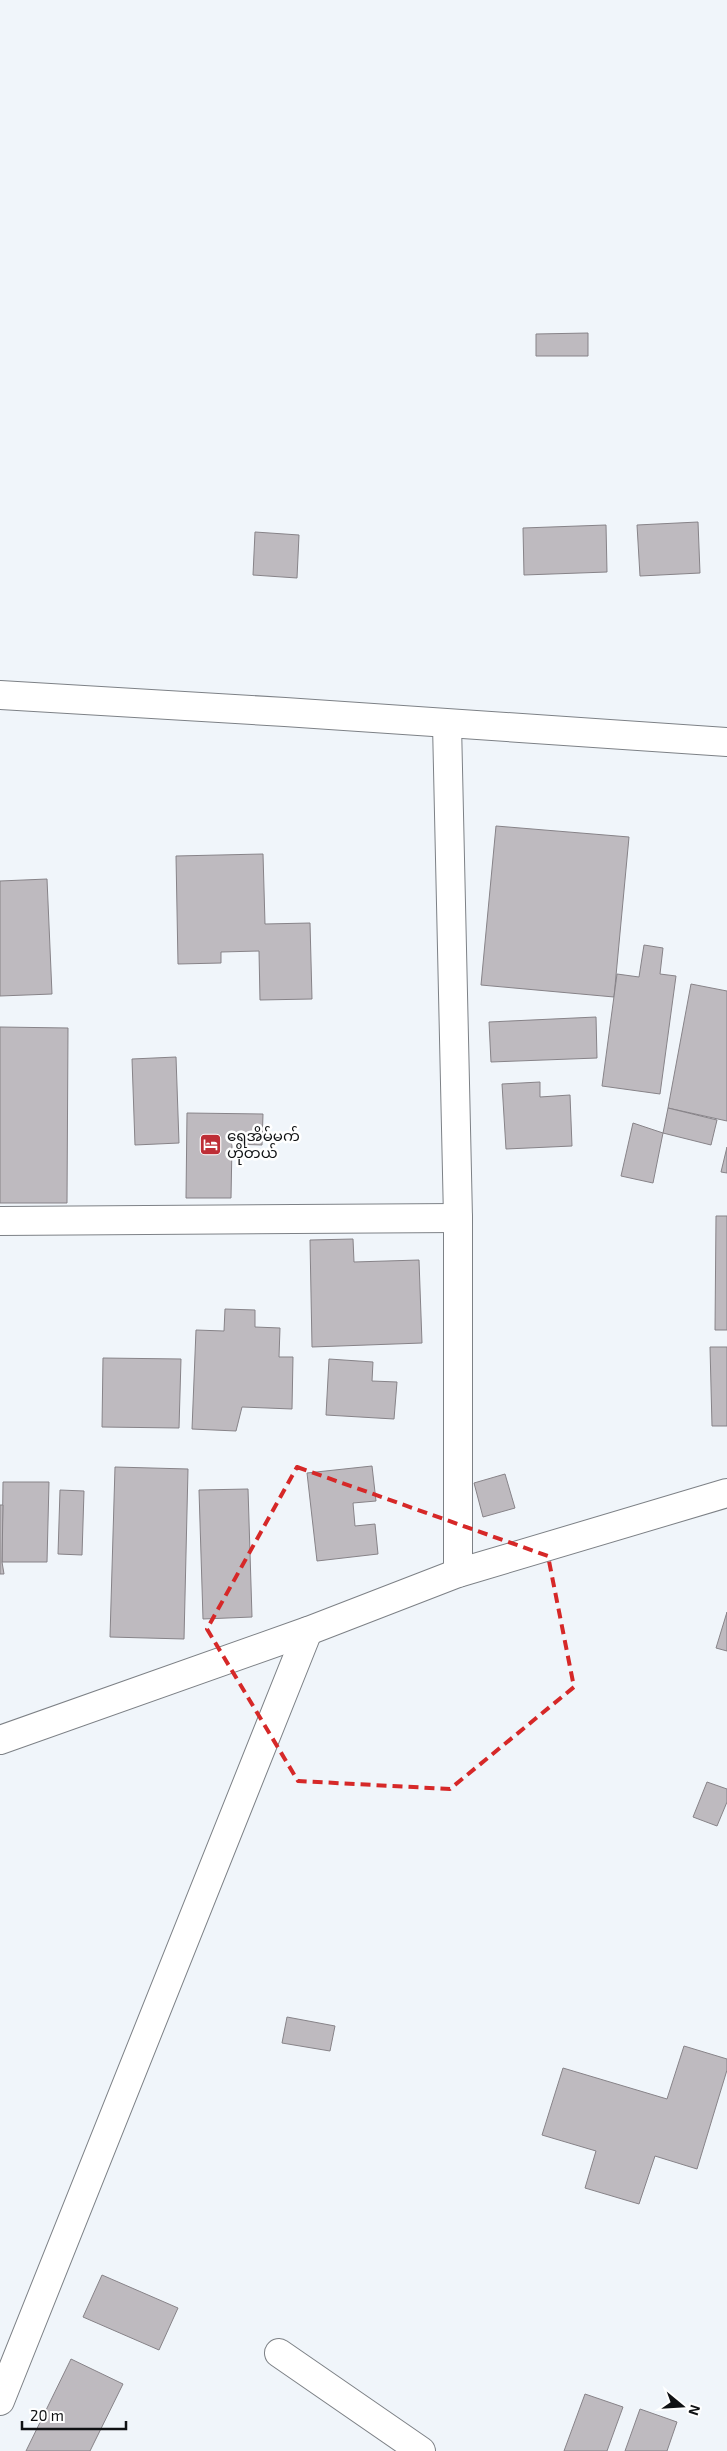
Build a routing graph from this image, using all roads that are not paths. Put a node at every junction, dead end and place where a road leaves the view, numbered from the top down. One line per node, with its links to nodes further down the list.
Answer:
1 (0, 696): 2 (main road)
2 (447, 724): 3 (main road); 4 (main road)
3 (727, 742)
4 (458, 1218): 5 (main road); 7 (main road)
5 (0, 1221)
6 (727, 1493): 7 (main road)
7 (458, 1572): 8 (main road)
8 (308, 1631): 9 (main road); 11 (main road)
9 (0, 1740)
10 (278, 2353): 12 (main road)
11 (0, 2401)
12 (421, 2451)

